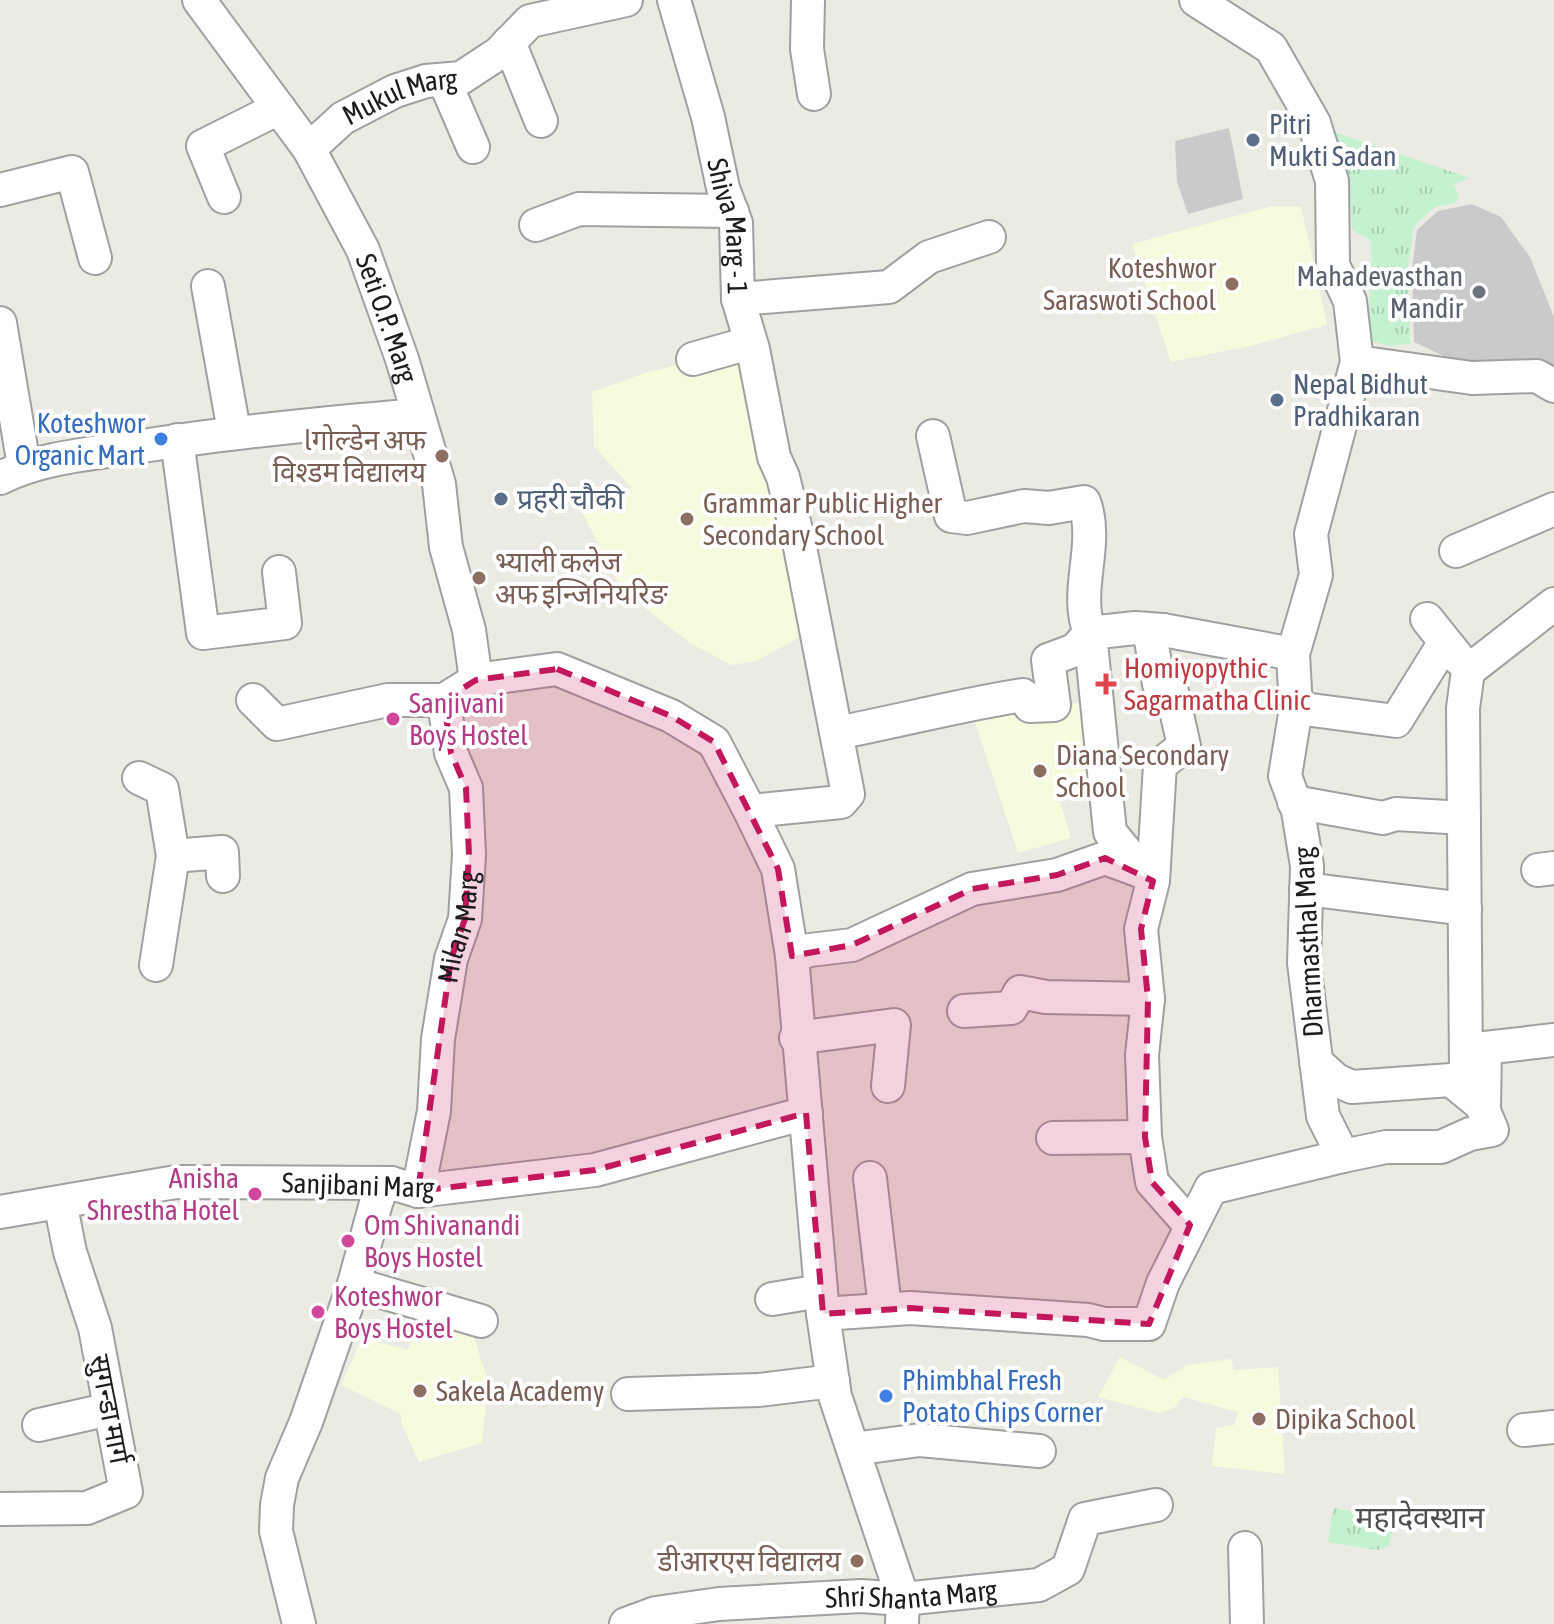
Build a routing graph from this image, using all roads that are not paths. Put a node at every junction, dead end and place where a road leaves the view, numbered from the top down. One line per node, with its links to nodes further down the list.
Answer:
1 (199, 0): 9 (street, Seti O.P. Marg)
2 (626, 0): 6 (street, Mukul Marg)
3 (674, 0): 15 (street, Shiva Marg - 1)
4 (808, 0): 8 (street)
5 (1196, 0): 24 (street)
6 (509, 42): 7 (street, Mukul Marg); 10 (street)
7 (444, 80): 11 (street); 12 (street, Mukul Marg)
8 (814, 94)
9 (279, 108): 12 (street, Seti O.P. Marg); 14 (street)
10 (541, 121)
11 (473, 147)
12 (309, 149): 26 (street, Seti O.P. Marg)
13 (0, 190): 18 (street)
14 (224, 197)
15 (732, 211): 16 (street); 20 (street, Shiva Marg - 1)
16 (536, 225)
17 (989, 237): 20 (street)
18 (95, 258)
19 (208, 286): 27 (street)
20 (738, 299): 22 (street, Shiva Marg - 1)
21 (0, 323): 30 (street)
22 (749, 343): 23 (street); 43 (street, Shiva Marg - 1)
23 (693, 359)
24 (1357, 362): 25 (street); 37 (street, Dharmasthal Marg)
25 (1554, 386)
26 (418, 415): 27 (street); 39 (street, Seti O.P. Marg)
27 (234, 431): 29 (street)
28 (933, 436): 36 (street)
29 (177, 440): 30 (street); 33 (street)
30 (12, 472)
31 (1554, 509): 32 (street)
32 (1456, 551)
33 (279, 572)
34 (1554, 604): 38 (street)
35 (1163, 630): 36 (street); 37 (street); 50 (street)
36 (1090, 633): 43 (street); 50 (street)
37 (1293, 654): 42 (street, Dharmasthal Marg)
38 (1468, 671): 42 (street); 47 (street)
39 (476, 680): 41 (street); 46 (street)
40 (253, 700): 41 (street)
41 (444, 700): 67 (street, Milan Marg)
42 (1296, 708): 45 (street, Dharmasthal Marg)
43 (837, 733): 46 (street, Shiva Marg - 1)
44 (139, 778): 48 (street)
45 (1294, 802): 47 (street); 51 (street, Dharmasthal Marg)
46 (750, 811): 53 (street)
47 (1464, 818): 52 (street)
48 (173, 856): 49 (street); 54 (street)
49 (223, 876)
50 (1147, 876): 53 (street); 55 (street)
51 (1306, 889): 52 (street); 59 (street, Dharmasthal Marg)
52 (1465, 909): 62 (street)
53 (792, 956): 57 (street)
54 (156, 965)
55 (1148, 999): 56 (street); 63 (street)
56 (964, 1011)
57 (796, 1038): 60 (street); 61 (street)
58 (1554, 1040): 62 (street)
59 (1316, 1062): 62 (street); 65 (street, Dharmasthal Marg)
60 (888, 1086)
61 (806, 1113): 67 (street, Sanjibani Marg); 73 (street)
62 (1488, 1118): 65 (street)
63 (1145, 1137): 64 (street); 70 (street)
64 (1053, 1138)
65 (1343, 1156): 70 (street)
66 (870, 1178): 74 (street)
67 (405, 1187): 68 (street, Sanjibani Marg); 71 (street, Milan Marg)
68 (60, 1202): 69 (street, Sanjibani Marg); 78 (street, सुगन्डा मार्ग)
69 (0, 1212)
70 (1190, 1225): 74 (street)
71 (354, 1284): 75 (street); 86 (street, Milan Marg)
72 (772, 1299): 73 (street)
73 (822, 1302): 74 (street); 76 (street)
74 (885, 1308)
75 (481, 1321)
76 (833, 1381): 77 (street); 80 (street)
77 (628, 1394)
78 (110, 1409): 79 (street); 83 (street, सुगन्डा मार्ग)
79 (39, 1425)
80 (853, 1449): 81 (street); 85 (street)
81 (1039, 1451)
82 (1156, 1505): 85 (street, Shri Shanta Marg)
83 (0, 1509)
84 (1245, 1548): 88 (street)
85 (902, 1612): 87 (street, Shri Shanta Marg)
86 (299, 1624)
87 (626, 1624)
88 (1247, 1624)

